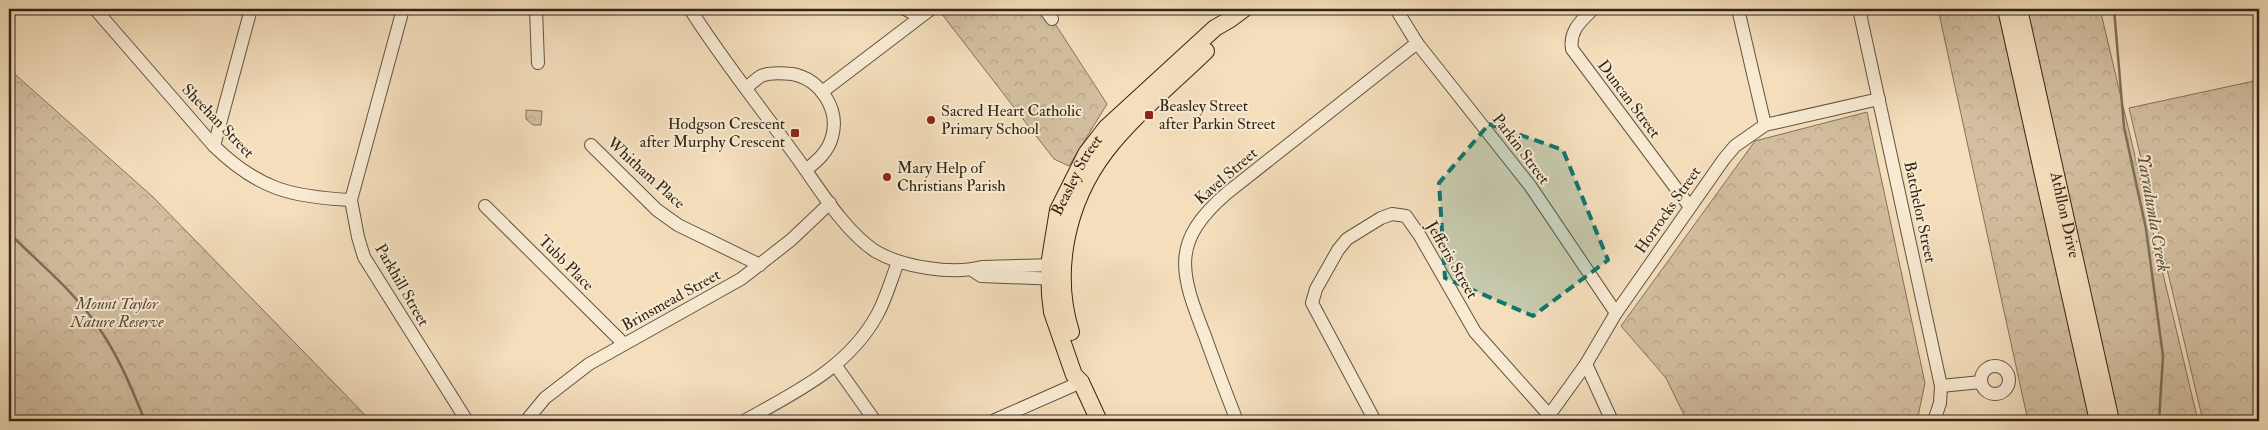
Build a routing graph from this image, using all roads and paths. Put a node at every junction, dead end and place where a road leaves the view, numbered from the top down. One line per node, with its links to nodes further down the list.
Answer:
1 (95, 9): 23 (street, Sheehan Street)
2 (251, 9): 23 (street)
3 (403, 9): 25 (street, Parkhill Street)
4 (536, 9): 17 (street)
5 (690, 9): 18 (street)
6 (905, 9): 15 (street)
7 (931, 9): 15 (street)
8 (1244, 9): 31 (main road, Beasley Street)
9 (1396, 9): 16 (street, Parkin Street)
10 (1593, 9): 28 (street, Duncan Street)
11 (1738, 9): 21 (street)
12 (1860, 9): 20 (street, Batchelor Street)
13 (2006, 9): 50 (main road, Athllon Drive)
14 (2019, 9): 51 (main road, Athllon Drive)
15 (920, 17): 19 (street)
16 (1417, 43): 32 (street, Parkin Street); 46 (street, Kavel Street)
17 (538, 63)
18 (746, 88): 19 (street); 24 (street)
19 (822, 92): 24 (street)
20 (1879, 99): 21 (street, Horrocks Street); 38 (street, Batchelor Street)
21 (1766, 125): 28 (street, Horrocks Street)
22 (591, 145): 30 (street, Whitham Place)
23 (214, 146): 25 (street, Sheehan Street)
24 (806, 170): 26 (street)
25 (351, 200): 41 (street, Parkhill Street)
26 (830, 203): 29 (street); 30 (street, Brinsmead Street)
27 (485, 206): 33 (street, Tubb Place)
28 (1690, 207): 32 (street, Horrocks Street)
29 (898, 262): 31 (street); 35 (street)
30 (760, 265): 33 (street, Brinsmead Street)
31 (1056, 272): 36 (main road, Beasley Street)
32 (1616, 313): 34 (street, Horrocks Street)
33 (624, 344): 42 (street, Brinsmead Street)
34 (1586, 364): 39 (street, Horrocks Street); 48 (street)
35 (836, 366): 43 (street); 44 (street)
36 (1081, 382): 40 (street); 45 (main road, Beasley Street)
37 (1981, 382): 38 (street)
38 (1941, 386): 49 (street, Batchelor Street)
39 (1547, 418): 47 (street, Jefferis Street)
40 (995, 420)
41 (466, 421)
42 (526, 421)
43 (744, 421)
44 (875, 421)
45 (1099, 421)
46 (1237, 421)
47 (1375, 421)
48 (1612, 421)
49 (1934, 421)
50 (2098, 421)
51 (2111, 421)

